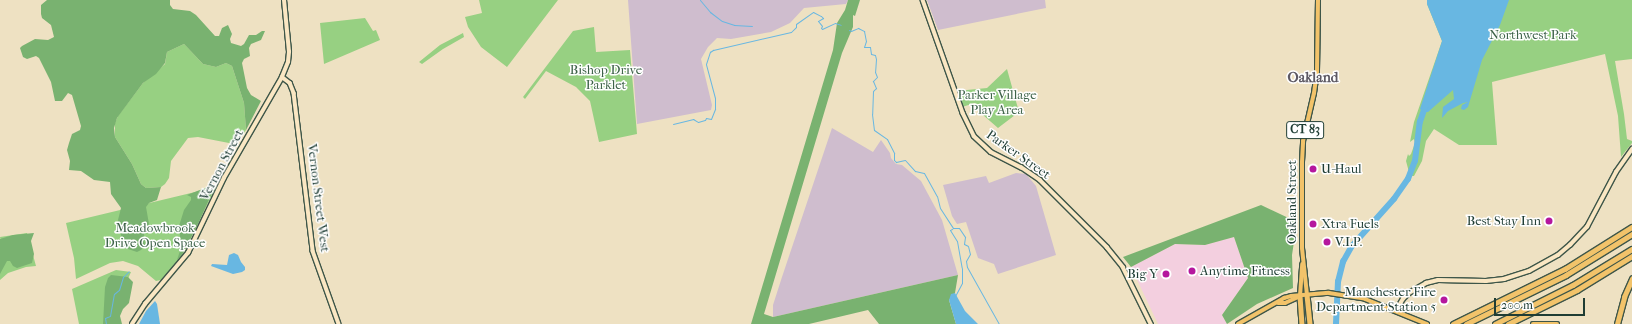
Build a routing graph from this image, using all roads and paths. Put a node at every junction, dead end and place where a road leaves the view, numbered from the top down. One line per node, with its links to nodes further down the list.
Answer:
1 (284, 0): 4 (street, Vernon Street)
2 (923, 0): 18 (street, Parker Street)
3 (1318, 0): 10 (main road, Oakland Street / CT 83)
4 (282, 77): 16 (street, Vernon Street); 17 (street, Vernon Street West)
5 (1632, 149): 14 (street)
6 (1632, 227): 15 (highway)
7 (1632, 234): 25 (highway)
8 (1632, 249): 26 (highway)
9 (1632, 256): 27 (highway)
10 (1303, 261): 12 (main road, Oakland Street / CT 83); 13 (main road, Oakland Street / CT 83)
11 (1632, 279): 30 (highway)
12 (1307, 295): 13 (main road); 14 (main road); 21 (highway)
13 (1300, 296): 19 (main road); 20 (highway)
14 (1396, 311): 22 (main road)
15 (1461, 320): 23 (highway); 24 (highway)
16 (132, 324)
17 (339, 324)
18 (1151, 324)
19 (1238, 324)
20 (1302, 324)
21 (1310, 324)
22 (1427, 324)
23 (1448, 324)
24 (1453, 324)
25 (1466, 324)
26 (1495, 324)
27 (1508, 324)
28 (1533, 324): 29 (highway)
29 (1557, 324)
30 (1617, 324)

